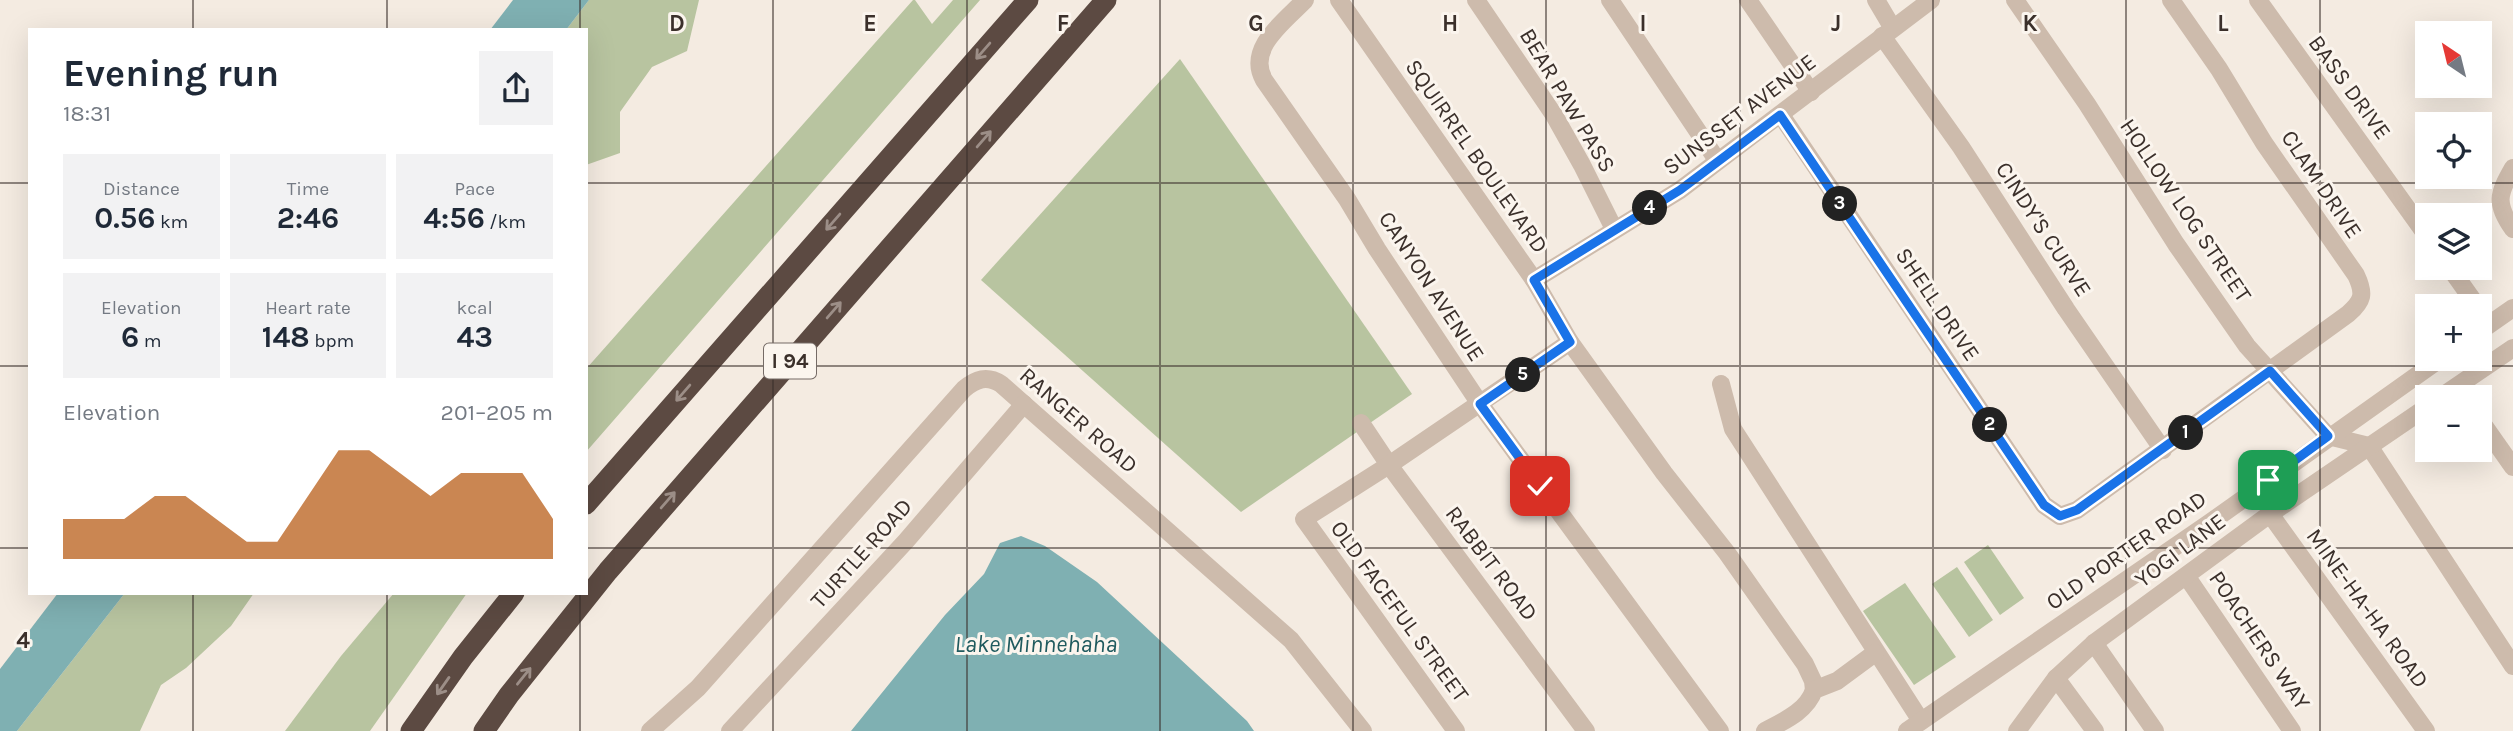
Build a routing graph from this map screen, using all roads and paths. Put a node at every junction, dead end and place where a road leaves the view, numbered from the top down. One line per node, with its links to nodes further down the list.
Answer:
1 (1028, 0): 40 (highway, I 94, one-way to 40)
2 (1106, 0): 52 (highway, I 94, one-way to 2)
3 (1305, 0): 31 (street, CANYON AVENUE)
4 (1339, 0): 21 (street, SQUIRREL BOULEVARD)
5 (1476, 0): 19 (street, BEAR PAW PASS)
6 (1610, 0): 16 (street)
7 (1748, 0): 14 (street)
8 (1876, 0): 13 (street, CINDY'S CURVE)
9 (1931, 0): 13 (street, SUNSSET AVENUE)
10 (2015, 0): 26 (street, HOLLOW LOG STREET)
11 (2171, 0): 26 (street, CLAM DRIVE)
12 (2258, 0): 18 (street, BASS DRIVE)
13 (1887, 31): 14 (street, SUNSSET AVENUE); 37 (street, CINDY'S CURVE)
14 (1811, 92): 15 (street, SUNSSET AVENUE)
15 (1780, 115): 16 (street, SUNSSET AVENUE); 42 (street, SHELL DRIVE)
16 (1717, 160): 19 (street, SUNSSET AVENUE)
17 (2513, 168): 20 (street)
18 (2415, 219)
19 (1614, 229): 21 (street, SUNSSET AVENUE)
20 (2513, 229)
21 (1534, 280): 24 (street, SQUIRREL BOULEVARD)
22 (2513, 308): 23 (street)
23 (2492, 315)
24 (1570, 342): 31 (street, OLD FACEFUL STREET); 49 (street)
25 (2513, 348): 29 (street)
26 (2270, 371): 34 (street, HOLLOW LOG STREET); 37 (street, CLAM DRIVE)
27 (2423, 371): 34 (street, OLD PORTER ROAD)
28 (1721, 384): 46 (street)
29 (2466, 385)
30 (1024, 404): 53 (street, RANGER ROAD); 54 (street, TURTLE ROAD); 55 (street, RANGER ROAD)
31 (1480, 404): 38 (street, OLD FACEFUL STREET); 58 (street, CANYON AVENUE)
32 (2415, 415): 36 (street, YOGI LANE)
33 (1361, 423): 38 (street, RABBIT ROAD)
34 (2328, 436): 36 (street); 50 (street, OLD PORTER ROAD)
35 (2492, 437): 39 (street)
36 (2369, 446): 41 (street, YOGI LANE); 47 (street)
37 (2163, 450): 42 (street, CLAM DRIVE)
38 (1389, 465): 56 (street, OLD FACEFUL STREET); 57 (street, RABBIT ROAD)
39 (2513, 467)
40 (588, 502)
41 (2270, 514): 43 (street, YOGI LANE); 64 (street, MINE-HA-HA ROAD)
42 (2060, 516)
43 (2187, 577): 45 (street, YOGI LANE); 63 (street, POACHERS WAY)
44 (512, 595): 51 (highway, one-way to 51)
45 (2094, 643): 48 (street, YOGI LANE); 62 (street)
46 (1875, 653): 49 (street); 50 (street)
47 (2513, 666)
48 (2056, 678): 60 (street, YOGI LANE); 61 (street)
49 (1814, 690): 59 (street)
50 (1914, 726)
51 (411, 731)
52 (484, 731)
53 (650, 731)
54 (730, 731)
55 (1363, 731)
56 (1456, 731)
57 (1586, 731)
58 (1720, 731)
59 (1765, 731)
60 (2017, 731)
61 (2095, 731)
62 (2155, 731)
63 (2292, 731)
64 (2426, 731)

